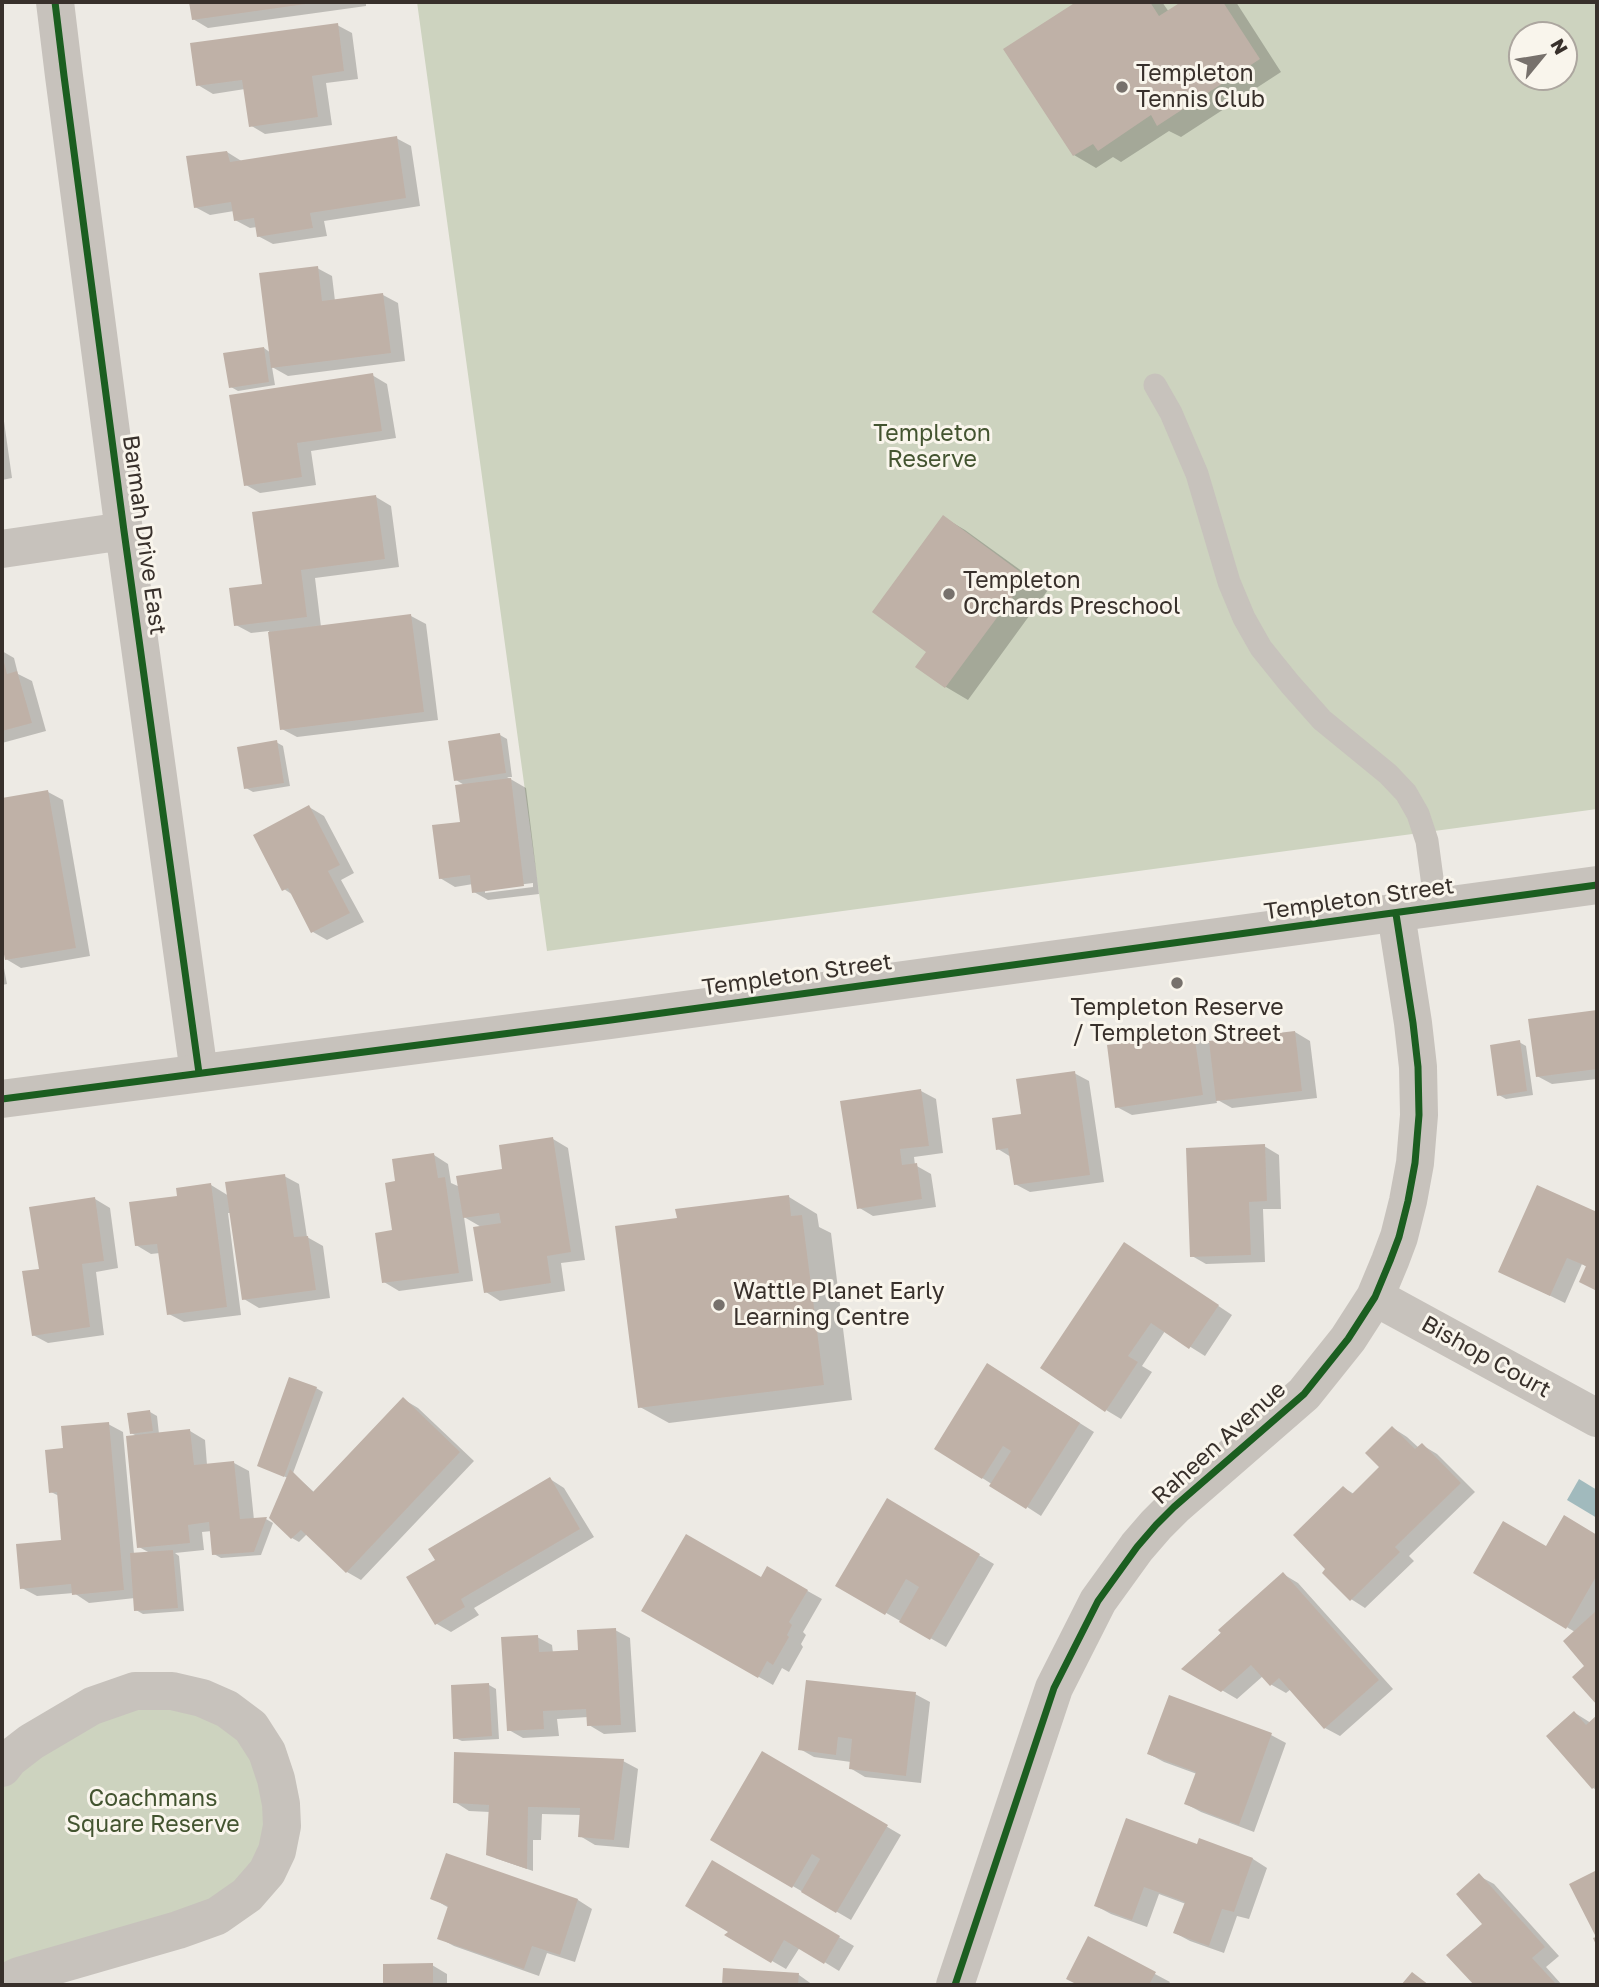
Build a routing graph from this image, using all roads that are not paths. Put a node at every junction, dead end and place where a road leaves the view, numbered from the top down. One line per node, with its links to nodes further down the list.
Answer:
1 (55, 2): 3 (street, Barmah Drive East)
2 (1155, 385): 6 (lane)
3 (124, 531): 4 (street); 8 (street, Barmah Drive East)
4 (2, 549)
5 (1597, 885): 6 (street, Templeton Street)
6 (1436, 908): 7 (street, Templeton Street)
7 (1396, 914): 8 (street, Templeton Street); 10 (street, Raheen Avenue)
8 (199, 1073): 9 (street, Templeton Street)
9 (2, 1099)
10 (1375, 1297): 11 (street, Bishop Court); 14 (street, Raheen Avenue)
11 (1597, 1418)
12 (2, 1768): 13 (street)
13 (2, 1984)
14 (955, 1985)

